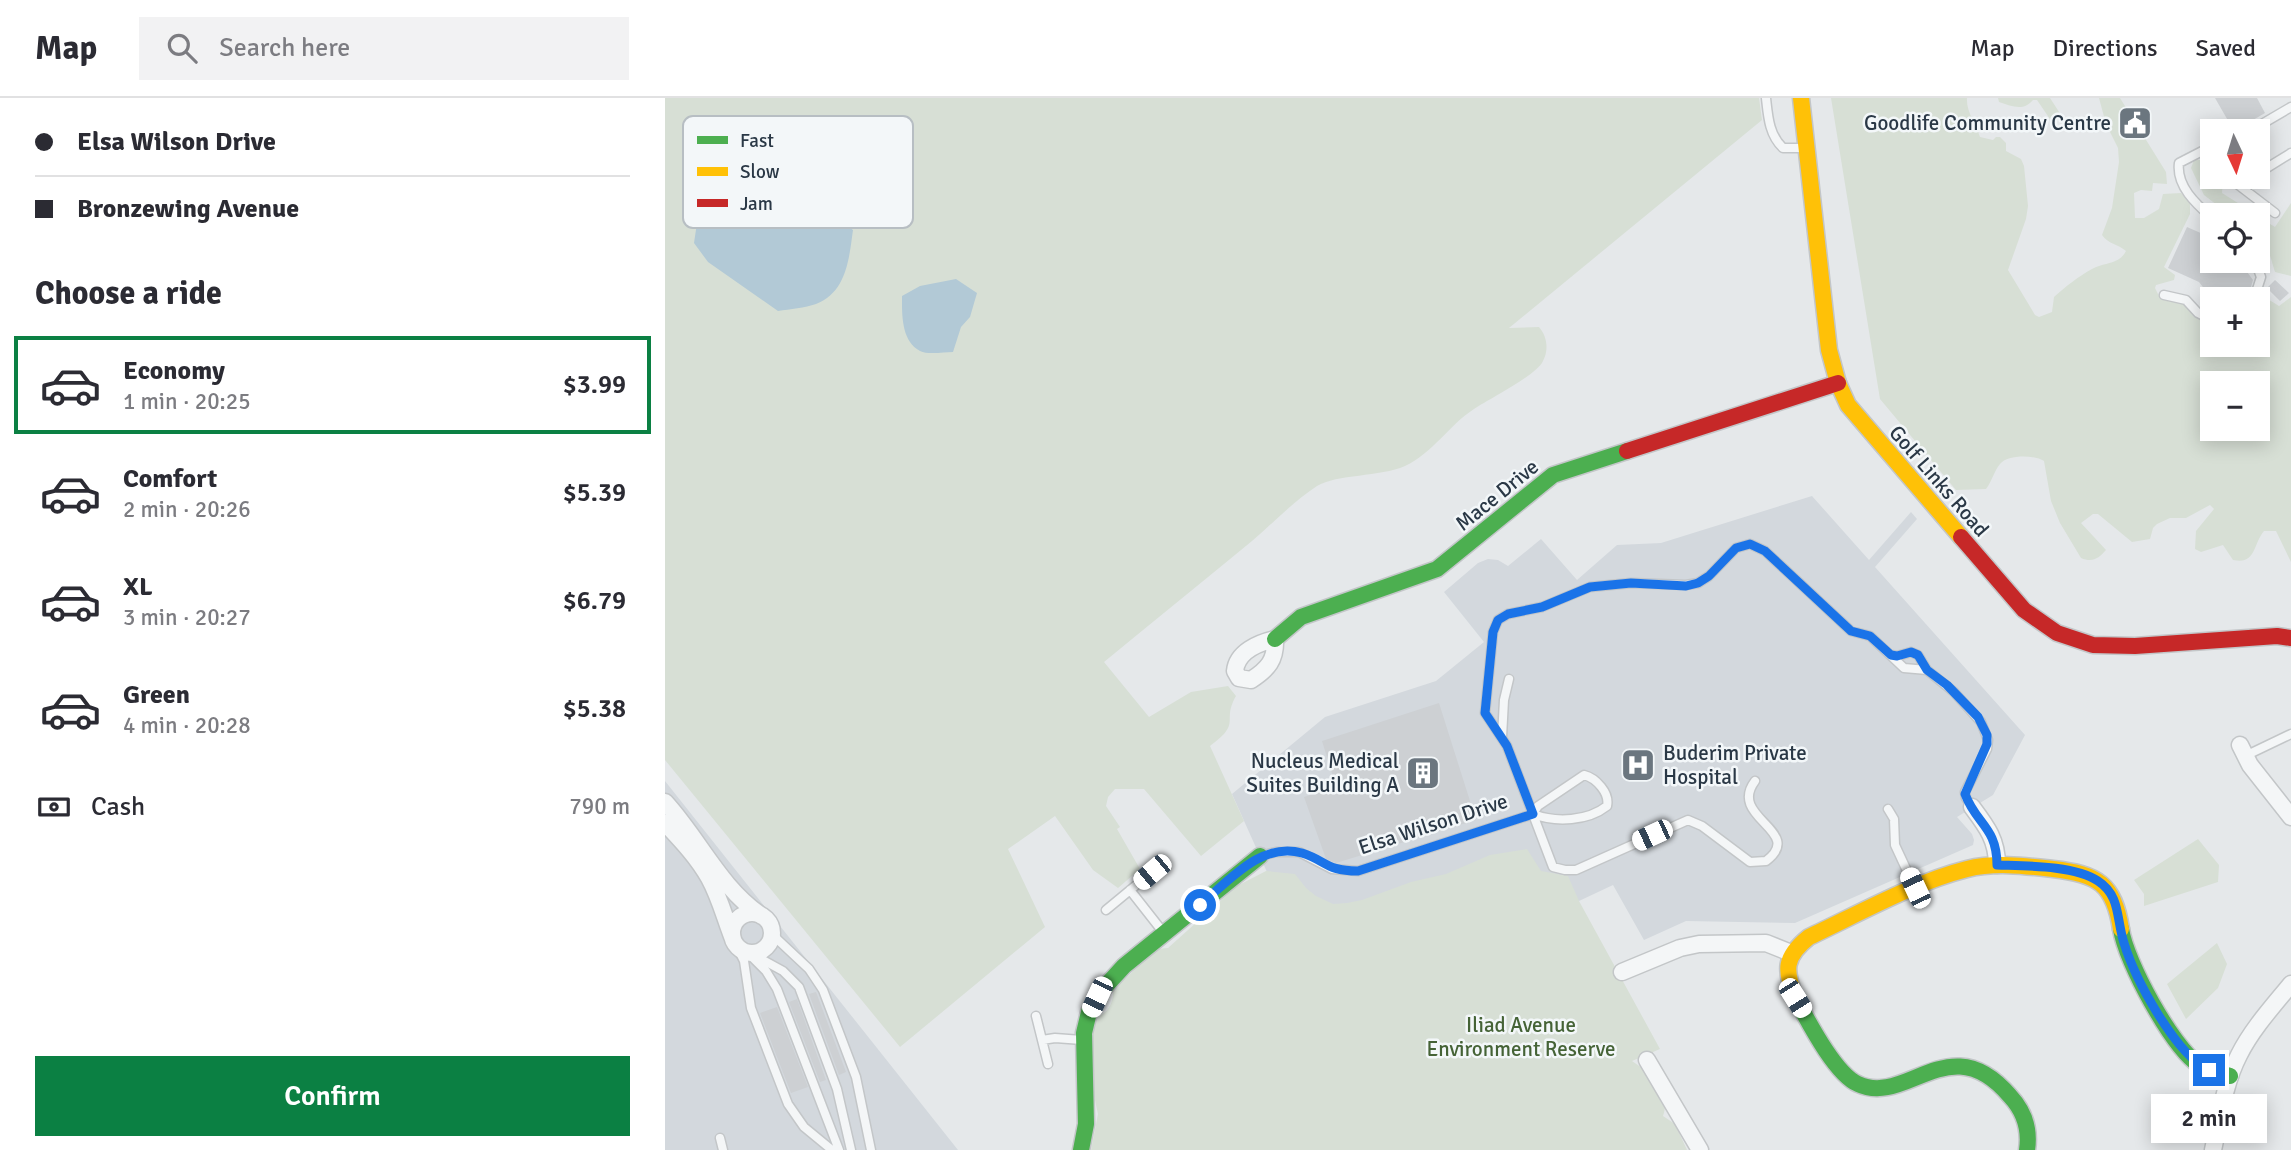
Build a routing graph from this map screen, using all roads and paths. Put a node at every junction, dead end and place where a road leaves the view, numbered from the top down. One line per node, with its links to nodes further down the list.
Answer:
1 (1766, 98): 5 (lane)
2 (1801, 98): 5 (street, Golf Links Road)
3 (2291, 107): 4 (lane)
4 (2270, 119)
5 (1806, 148): 14 (street, Golf Links Road)
6 (2291, 153): 8 (lane)
7 (2200, 154): 10 (lane)
8 (2270, 166)
9 (2245, 190): 11 (lane)
10 (2200, 206)
11 (2275, 213)
12 (2164, 295): 13 (lane)
13 (2200, 314)
14 (1839, 383): 15 (street, Golf Links Road); 16 (street, Mace Drive)
15 (2291, 638)
16 (1275, 639)
17 (1891, 655): 18 (lane); 18 (lane); 21 (lane)
18 (1927, 670): 25 (lane)
19 (1509, 680): 21 (lane)
20 (2291, 734): 22 (lane)
21 (1502, 737): 27 (lane)
22 (2242, 750): 28 (street)
23 (1755, 781): 27 (lane)
24 (665, 802): 36 (street)
25 (1972, 807): 31 (street)
26 (1888, 809): 33 (lane)
27 (1533, 814): 27 (lane, Elsa Wilson Drive); 30 (lane, Elsa Wilson Drive)
28 (2291, 817)
29 (665, 823): 38 (street)
30 (1260, 856): 37 (street, Elsa Wilson Drive)
31 (1997, 865): 33 (street); 47 (street)
32 (1152, 872): 34 (lane)
33 (1915, 888): 39 (street)
34 (1131, 890): 35 (lane); 37 (lane)
35 (1106, 910)
36 (766, 921): 38 (street); 38 (street); 53 (lane)
37 (1164, 934): 44 (street, Elsa Wilson Drive)
38 (741, 947): 50 (lane); 51 (lane); 52 (lane)
39 (1791, 953): 40 (street); 56 (street)
40 (1622, 972)
41 (2291, 984): 47 (street)
42 (1036, 1016): 43 (lane)
43 (1042, 1040): 44 (lane); 46 (lane)
44 (1082, 1040): 54 (street, Elsa Wilson Drive)
45 (1647, 1060): 55 (street)
46 (1048, 1064)
47 (2230, 1076): 57 (street)
48 (720, 1138): 49 (lane)
49 (723, 1150)
50 (832, 1150)
51 (839, 1150)
52 (851, 1150)
53 (871, 1150)
54 (1081, 1150)
55 (1699, 1150)
56 (2027, 1150)
57 (2213, 1150)

